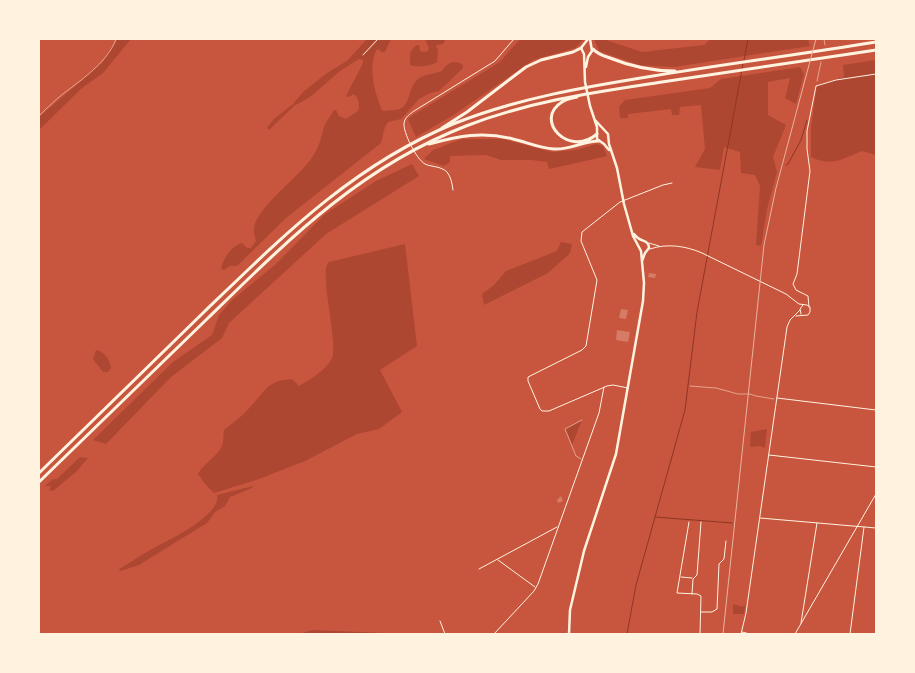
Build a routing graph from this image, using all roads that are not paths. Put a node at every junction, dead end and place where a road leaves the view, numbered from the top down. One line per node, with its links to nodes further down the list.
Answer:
1 (378, 39): 11 (street)
2 (514, 39): 26 (street)
3 (589, 39): 5 (main road); 6 (main road)
4 (876, 42): 13 (highway)
5 (584, 44): 6 (main road); 7 (main road)
6 (591, 45): 8 (main road)
7 (581, 48): 10 (main road); 18 (highway)
8 (593, 49): 12 (main road); 13 (highway)
9 (876, 50): 16 (highway)
10 (584, 54): 12 (main road); 14 (main road)
11 (363, 55)
12 (589, 55): 14 (main road)
13 (688, 70): 18 (highway)
14 (585, 73): 17 (main road)
15 (876, 74): 36 (street)
16 (589, 93): 20 (highway); 23 (highway)
17 (595, 120): 19 (main road); 20 (main road)
18 (439, 130): 51 (highway)
19 (604, 130): 20 (main road); 21 (main road)
20 (597, 134): 22 (main road)
21 (608, 139): 22 (main road); 24 (main road)
22 (600, 141): 23 (highway); 24 (main road)
23 (424, 145): 52 (highway)
24 (612, 155): 27 (main road)
25 (672, 184): 27 (street)
26 (453, 190)
27 (623, 200): 28 (main road); 43 (street)
28 (631, 228): 29 (main road); 31 (main road)
29 (642, 242): 30 (main road); 31 (main road)
30 (648, 243): 32 (street); 34 (main road)
31 (639, 245): 33 (main road)
32 (663, 246): 34 (street); 37 (street)
33 (641, 251): 34 (main road); 35 (main road)
34 (647, 251): 35 (main road)
35 (641, 265): 44 (main road)
36 (809, 300): 38 (street); 39 (street)
37 (795, 301): 38 (street); 40 (street)
38 (805, 305): 39 (street); 40 (street)
39 (809, 306): 41 (street)
40 (800, 309): 41 (street); 42 (street)
41 (802, 315): 42 (street)
42 (793, 317): 45 (street)
43 (604, 387): 44 (street); 49 (street)
44 (629, 389): 75 (main road)
45 (776, 399): 46 (street); 48 (street)
46 (876, 410)
47 (582, 420): 49 (lane)
48 (768, 455): 50 (street); 54 (street)
49 (582, 460): 59 (street)
50 (876, 467)
51 (39, 473)
52 (39, 482)
53 (876, 494): 58 (street)
54 (759, 518): 57 (street); 72 (street)
55 (690, 522): 65 (street)
56 (701, 522): 66 (street)
57 (817, 522): 58 (street); 71 (street)
58 (858, 526): 60 (street); 71 (street)
59 (557, 527): 63 (street); 67 (street)
60 (864, 527): 61 (street); 79 (street)
61 (876, 528)
62 (726, 541): 69 (street)
63 (497, 559): 64 (street); 67 (street)
64 (479, 568)
65 (680, 577): 66 (street); 68 (street)
66 (693, 579): 68 (street)
67 (536, 588): 74 (street)
68 (692, 594): 69 (street)
69 (701, 612): 76 (street)
70 (440, 621): 73 (street)
71 (801, 625): 78 (street)
72 (741, 633): 77 (street)
73 (445, 634)
74 (494, 634)
75 (569, 634)
76 (700, 634)
77 (750, 634)
78 (795, 634)
79 (850, 634)

